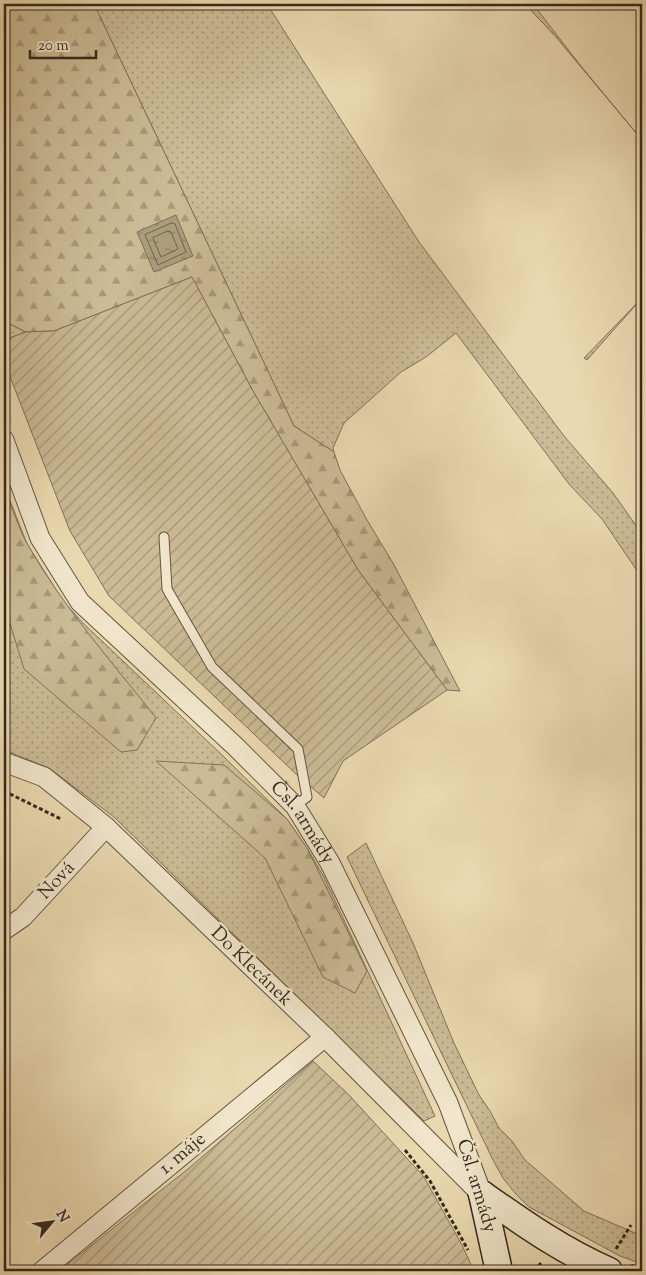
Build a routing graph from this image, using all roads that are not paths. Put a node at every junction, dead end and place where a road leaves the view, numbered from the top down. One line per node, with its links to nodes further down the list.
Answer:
1 (4, 440): 4 (street, Čsl. armády)
2 (164, 537): 4 (lane)
3 (4, 762): 5 (street, Do Klecánek)
4 (295, 806): 8 (street, Čsl. armády)
5 (106, 827): 6 (street, Nová); 7 (street, Do Klecánek)
6 (4, 930)
7 (325, 1037): 8 (street, Do Klecánek); 9 (street, 1. máje)
8 (482, 1194): 10 (street, Čsl. armády); 11 (street)
9 (42, 1271)
10 (499, 1271)
11 (609, 1271)

